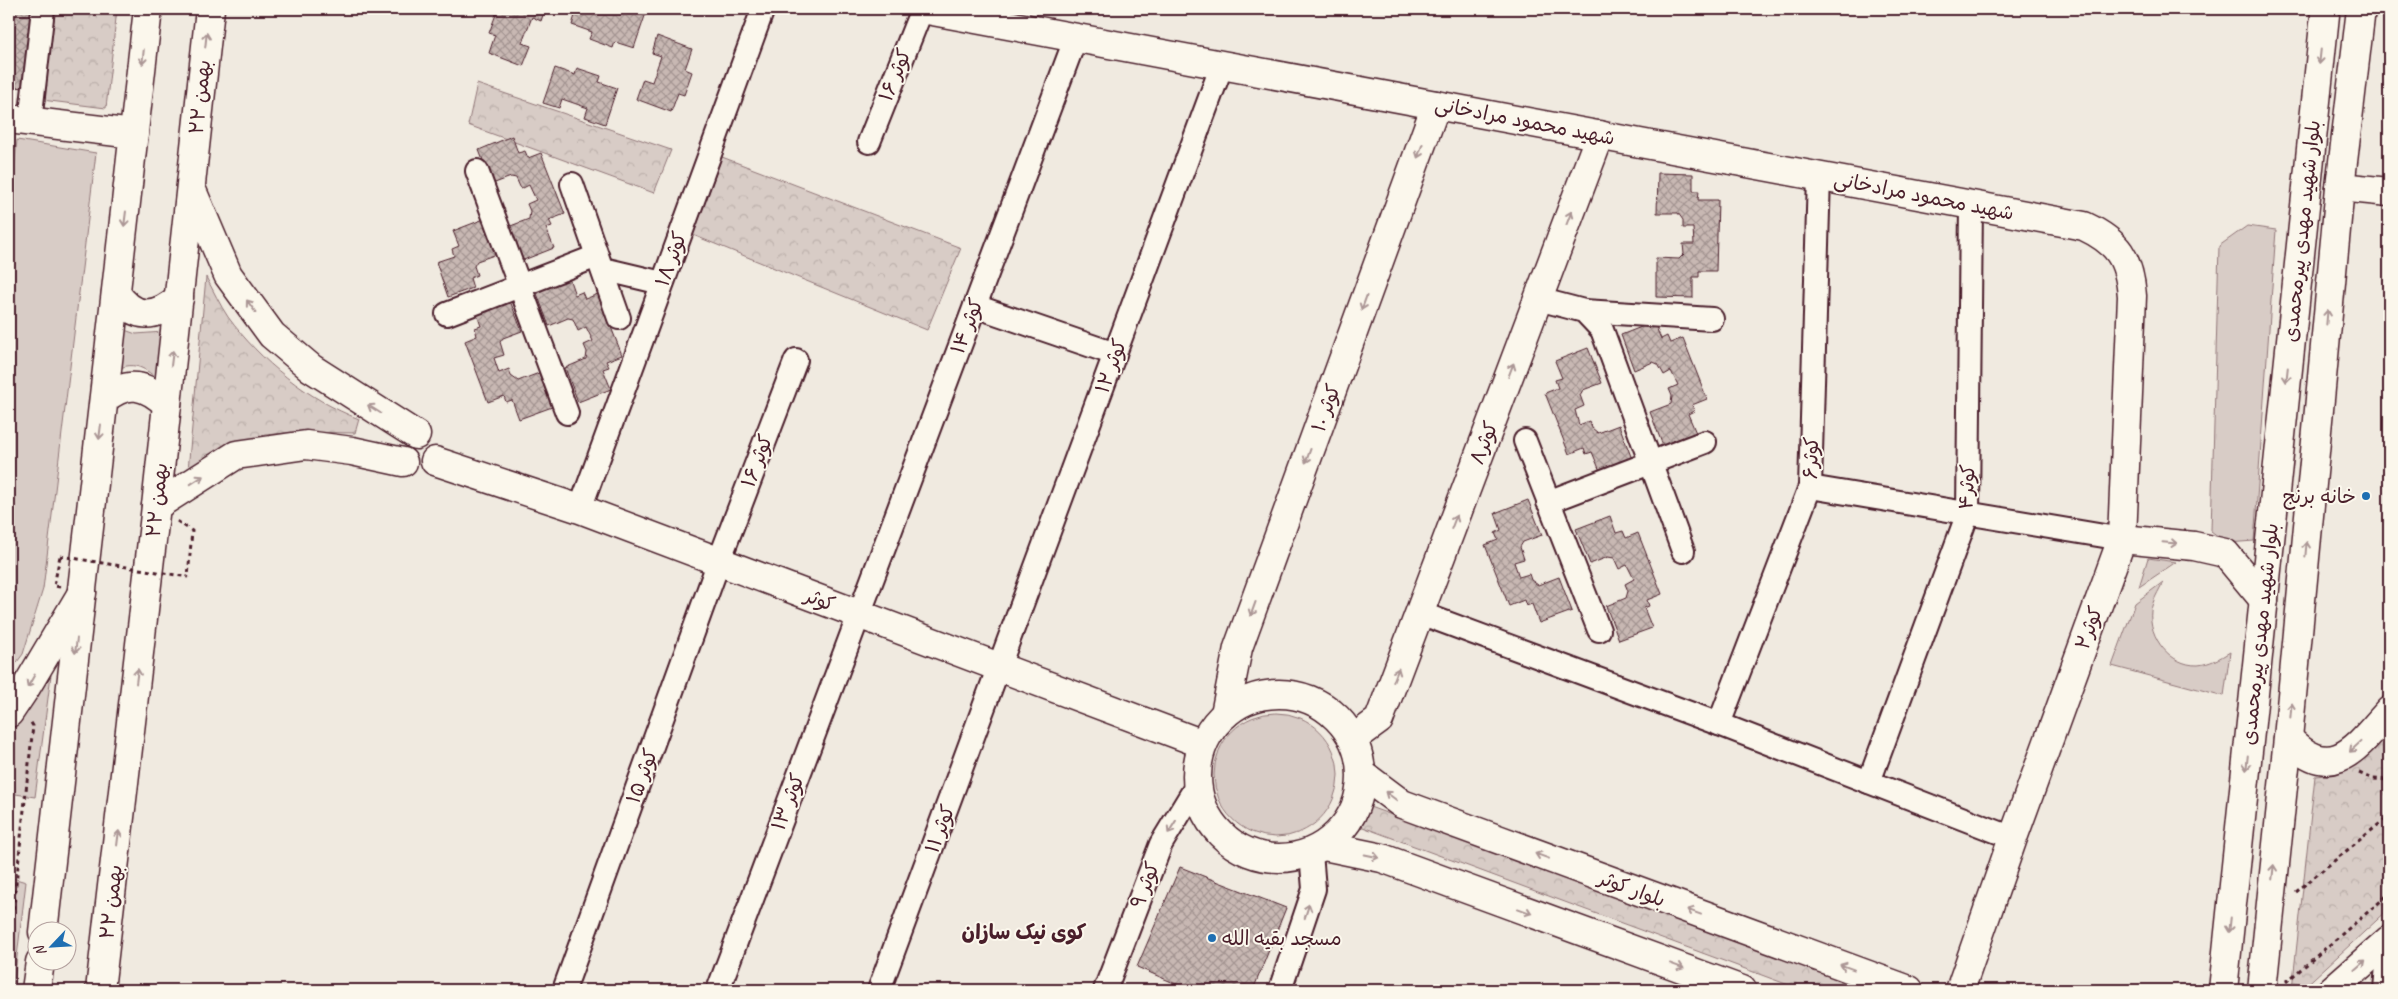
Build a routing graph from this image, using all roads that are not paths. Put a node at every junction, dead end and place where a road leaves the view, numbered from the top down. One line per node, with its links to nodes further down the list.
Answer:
1 (43, 9): 11 (street)
2 (148, 9): 12 (main road, one-way to 12)
3 (210, 9): 19 (main road, ۲۲ بهمن, one-way to 3)
4 (763, 9): 24 (street, کوثر ۱۸)
5 (922, 9): 8 (main road, شهید محمود مرادخانی); 14 (street, کوثر ۱۶)
6 (2324, 9): 54 (main road, بلوار شهید مهدی پیرمحمدی, one-way to 54)
7 (2361, 9): 18 (main road, بلوار شهید مهدی پیرمحمدی)
8 (1076, 38): 9 (main road, شهید محمود مرادخانی); 29 (street, کوثر ۱۴)
9 (1222, 65): 10 (main road, شهید محمود مرادخانی); 34 (street, کوثر ۱۲)
10 (1436, 105): 13 (main road, شهید محمود مرادخانی); 61 (main road, کوثر ۱۰, one-way to 61)
11 (19, 121): 12 (main road)
12 (134, 134): 26 (main road, one-way to 26)
13 (1600, 135): 16 (main road, شهید محمود مرادخانی); 28 (main road, کوثر۸, one-way to 13)
14 (869, 142)
15 (477, 171): 25 (street)
16 (1819, 176): 21 (main road, شهید محمود مرادخانی); 45 (street, کوثر۶)
17 (572, 184): 23 (street)
18 (2340, 187): 20 (main road); 63 (main road, بلوار شهید مهدی پیرمحمدی, one-way to 18)
19 (191, 188): 27 (main road, ۲۲ بهمن); 39 (main road, one-way to 19)
20 (2389, 192)
21 (1971, 204): 22 (main road, شهید محمود مرادخانی); 49 (street, کوثر۴)
22 (2120, 252): 50 (main road, کوثر۲)
23 (600, 262): 24 (street); 25 (street); 32 (street)
24 (662, 283): 48 (street, کوثر ۱۸)
25 (518, 286): 31 (street); 38 (street)
26 (116, 293): 27 (main road); 36 (main road)
27 (179, 298): 37 (main road, ۲۲ بهمن, one-way to 27)
28 (1538, 299): 30 (street); 55 (main road, کوثر۸, one-way to 28)
29 (975, 306): 34 (street); 56 (street, کوثر ۱۴)
30 (1584, 311): 33 (street); 44 (street)
31 (447, 314)
32 (619, 318)
33 (1712, 318)
34 (1116, 354): 58 (street, کوثر ۱۲)
35 (796, 360): 52 (street, کوثر ۱۶)
36 (104, 399): 37 (main road); 53 (main road, one-way to 53)
37 (166, 404): 47 (main road, ۲۲ بهمن)
38 (567, 413)
39 (416, 435): 42 (main road); 43 (main road)
40 (1525, 441): 46 (street)
41 (1705, 442): 44 (street)
42 (435, 461): 43 (main road); 48 (main road, کوثر)
43 (403, 462): 47 (main road, one-way to 43)
44 (1651, 464): 46 (street); 51 (street)
45 (1810, 487): 49 (street); 62 (street, کوثر۶)
46 (1548, 502): 57 (street)
47 (156, 506): 78 (main road, ۲۲ بهمن, one-way to 47)
48 (580, 509): 52 (main road, کوثر)
49 (1968, 513): 50 (street); 67 (street, کوثر۴)
50 (2122, 539): 54 (main road, one-way to 54); 69 (main road, کوثر۲)
51 (1682, 551)
52 (719, 561): 56 (main road, کوثر); 79 (street, ۱۵ کوثر)
53 (82, 593): 59 (main road, one-way to 59); 71 (main road, one-way to 71)
54 (2264, 600): 85 (main road, بلوار شهید مهدی پیرمحمدی, one-way to 85)
55 (1420, 613): 62 (street); 64 (main road, کوثر۸, one-way to 55)
56 (859, 614): 58 (main road, کوثر); 75 (street, کوثر ۱۳)
57 (1599, 630)
58 (1000, 668): 65 (main road, کوثر); 80 (street, کوثر ۱۱)
59 (12, 708)
60 (2389, 711): 63 (main road, one-way to 63)
61 (1225, 714): 64 (main road); 65 (main road)
62 (1719, 724): 67 (street)
63 (2288, 738): 74 (main road, بلوار شهید مهدی پیرمحمدی, one-way to 63)
64 (1353, 740): 66 (main road)
65 (1203, 744): 68 (main road)
66 (1362, 774): 70 (main road); 83 (main road, بلوار کوثر, one-way to 66)
67 (1869, 782): 69 (street)
68 (1197, 786): 70 (main road); 81 (street, کوثر ۹, one-way to 81)
69 (2012, 838): 84 (main road, کوثر۲)
70 (1318, 849): 76 (main road, one-way to 76); 82 (street, one-way to 70)
71 (44, 922)
72 (2389, 940): 86 (main road, one-way to 72); 87 (street)
73 (39, 972): 77 (main road)
74 (2274, 986)
75 (725, 988)
76 (1732, 988)
77 (36, 990)
78 (100, 990)
79 (564, 990)
80 (880, 990)
81 (1105, 990)
82 (1281, 990)
83 (1909, 990)
84 (1960, 990)
85 (2223, 990)
86 (2332, 990)
87 (2384, 990)

